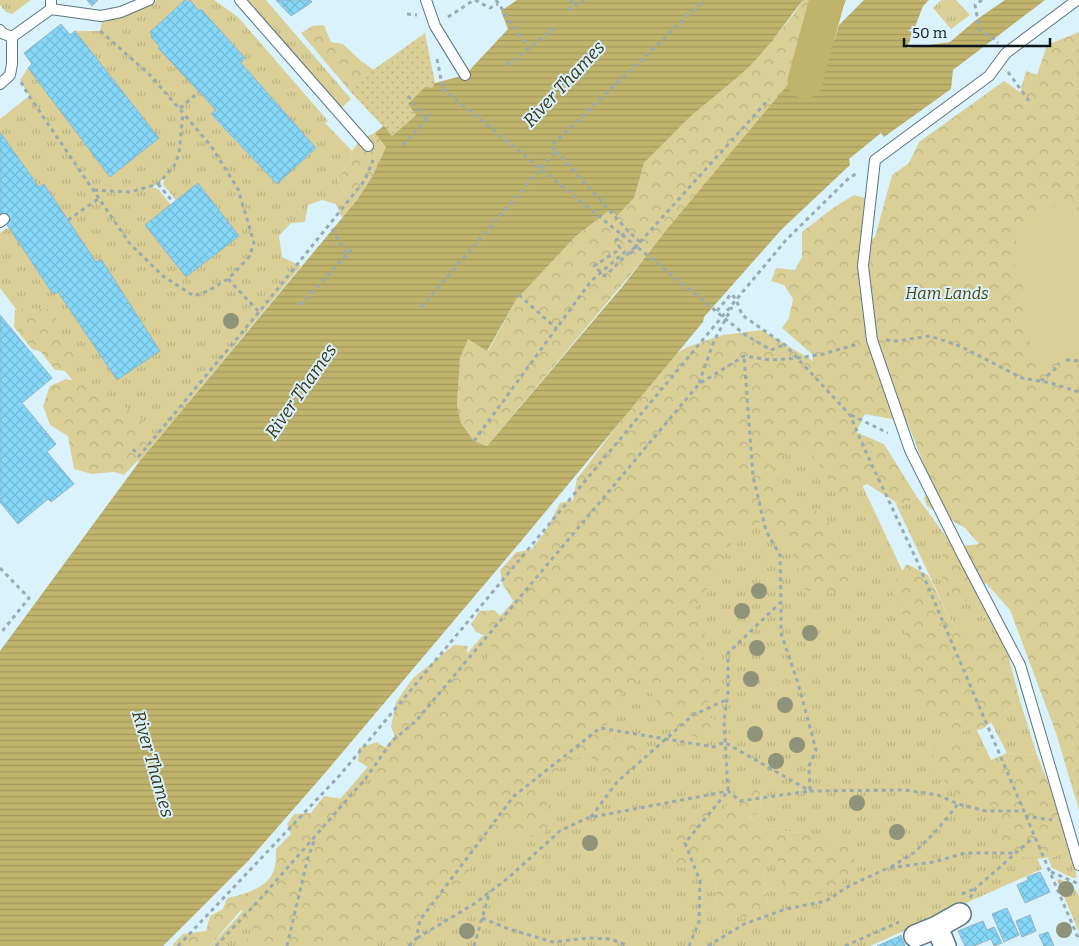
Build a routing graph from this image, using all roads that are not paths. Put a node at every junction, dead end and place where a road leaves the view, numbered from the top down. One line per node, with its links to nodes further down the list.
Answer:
1 (149, 0): 5 (lane)
2 (240, 0): 10 (lane)
3 (426, 0): 8 (lane)
4 (1077, 0): 11 (lane)
5 (51, 4): 7 (lane)
6 (0, 30): 7 (lane)
7 (12, 37): 9 (lane)
8 (465, 75)
9 (0, 84)
10 (368, 146)
11 (1079, 865)
12 (960, 914): 14 (street)
13 (915, 936): 14 (street)
14 (941, 936)

